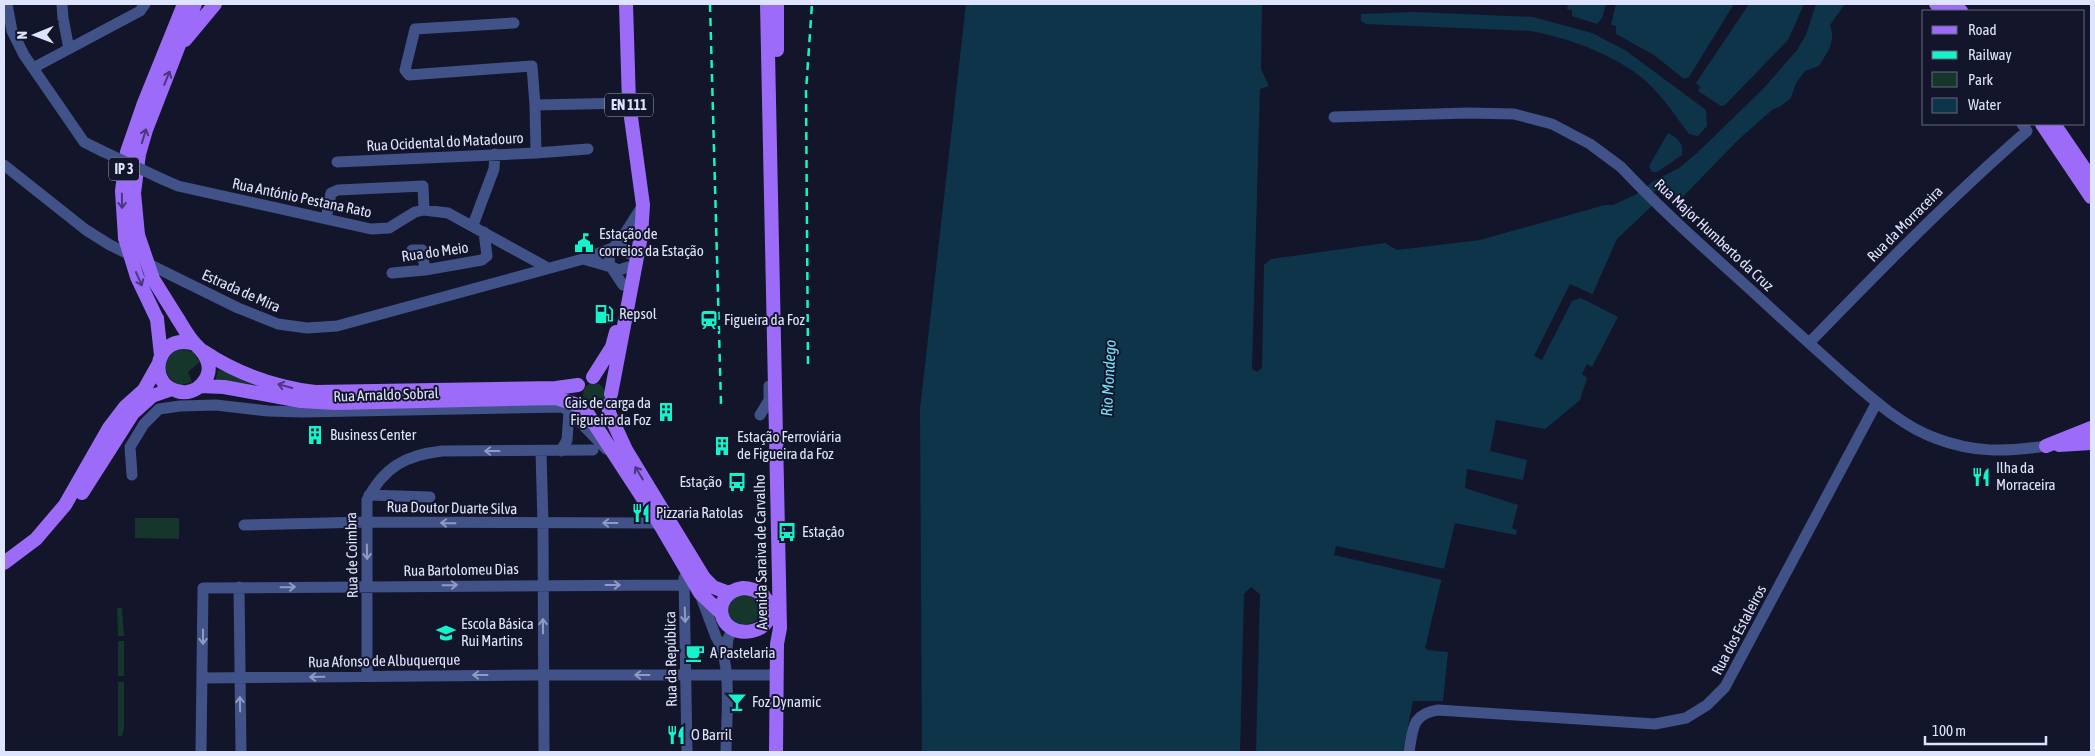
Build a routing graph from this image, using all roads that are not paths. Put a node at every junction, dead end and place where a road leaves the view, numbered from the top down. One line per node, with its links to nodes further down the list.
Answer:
1 (7, 4): 14 (street)
2 (62, 4): 13 (street)
3 (174, 4): 12 (main road)
4 (184, 4): 12 (main road, IP 3)
5 (195, 4): 12 (main road, IP 3)
6 (215, 4): 12 (main road)
7 (626, 4): 15 (main road, EN 111)
8 (767, 4): 44 (main road)
9 (778, 4): 44 (main road)
10 (141, 6): 13 (street)
11 (514, 23): 16 (street, Rua Ocidental do Matadouro)
12 (173, 48): 34 (main road, IP 3)
13 (69, 49): 14 (street)
14 (33, 68): 31 (street, Rua António Pestana Rato, bridge)
15 (629, 103): 16 (street); 29 (main road, EN 111)
16 (535, 105): 22 (street, Rua Ocidental do Matadouro)
17 (1334, 117): 45 (street, Rua Major Humberto da Cruz)
18 (2043, 125): 26 (main road)
19 (2055, 125): 26 (main road)
20 (2025, 127): 45 (street, Rua da Morraceira)
21 (588, 149): 22 (street)
22 (536, 152): 23 (street, Rua Ocidental do Matadouro)
23 (495, 154): 24 (street, Rua Ocidental do Matadouro); 32 (street)
24 (337, 162)
25 (4, 165): 40 (street, Estrada de Mira)
26 (2078, 167): 27 (main road); 28 (main road)
27 (2091, 178)
28 (2091, 197)
29 (643, 205): 35 (street); 38 (main road, EN 111)
30 (424, 210): 31 (street, Rua António Pestana Rato); 31 (street); 32 (street)
31 (326, 219)
32 (473, 225): 33 (street)
33 (484, 232): 40 (street); 41 (street, Rua do Meio)
34 (131, 237): 46 (main road, IP 3, bridge); 47 (main road, IP 3, one-way to 47, bridge)
35 (612, 248): 37 (street, Estrada de Mira); 38 (street); 39 (street)
36 (412, 250): 41 (street)
37 (583, 259): 39 (street); 40 (street, Estrada de Mira)
38 (631, 262): 39 (street); 43 (main road, EN 111); 52 (main road, EN 111)
39 (611, 267): 43 (street)
40 (548, 268)
41 (425, 270): 42 (street, Rua do Meio)
42 (392, 273)
43 (623, 286): 48 (main road, EN 111)
44 (774, 290): 55 (street); 71 (main road, Avenida Saraiva de Carvalho)
45 (1809, 344): 53 (street, Rua Major Humberto da Cruz)
46 (199, 347): 47 (main road); 49 (main road, one-way to 46); 50 (main road)
47 (160, 360): 51 (main road); 69 (main road)
48 (593, 377): 49 (main road); 52 (main road)
49 (578, 385): 54 (main road)
50 (200, 386): 51 (main road); 54 (main road)
51 (177, 396): 54 (street, Rua Arnaldo Sobral); 62 (street, Rua Arnaldo Sobral); 72 (main road)
52 (610, 399): 54 (main road); 79 (main road, one-way to 52)
53 (1877, 402): 58 (street, Rua Major Humberto da Cruz); 98 (street, Rua dos Estaleiros)
54 (579, 410): 61 (street); 66 (main road)
55 (760, 415)
56 (2091, 428): 58 (main road)
57 (2091, 443): 58 (main road)
58 (2046, 446)
59 (593, 450): 61 (street, Rua de Coimbra)
60 (541, 451): 61 (street, Rua de Coimbra); 63 (street, Rua de Coimbra, one-way to 63); 67 (street)
61 (561, 451)
62 (132, 475)
63 (369, 495): 64 (street); 65 (street, Rua de Coimbra)
64 (430, 497)
65 (366, 522): 67 (street, Rua Doutor Duarte Silva, one-way to 65); 68 (street, Rua Doutor Duarte Silva); 75 (street, Rua de Coimbra, one-way to 75)
66 (659, 523): 67 (street, Rua Doutor Duarte Silva, one-way to 67); 70 (main road)
67 (543, 524): 73 (street)
68 (244, 525)
69 (4, 563)
70 (684, 566): 74 (street, Rua da República); 78 (main road)
71 (778, 572): 77 (main road); 80 (main road); 84 (main road, Avenida Saraiva de Carvalho)
72 (4, 573)
73 (543, 584): 74 (street, Rua Bartolomeu Dias, one-way to 74); 75 (street, Rua Bartolomeu Dias, one-way to 73); 86 (street, one-way to 73)
74 (684, 585): 87 (street, Rua da República, one-way to 87)
75 (368, 586): 76 (street, Rua Bartolomeu Dias, one-way to 75); 89 (street, Rua de Coimbra)
76 (239, 587): 90 (street, Rua Bartolomeu Dias, one-way to 90); 91 (street)
77 (756, 590): 79 (main road); 80 (main road)
78 (700, 593): 81 (main road); 83 (street)
79 (729, 593): 81 (main road)
80 (769, 608): 82 (main road); 84 (main road)
81 (726, 621): 82 (main road); 83 (street); 85 (street)
82 (760, 628): 84 (main road)
83 (720, 643): 85 (street)
84 (777, 644): 88 (main road, Avenida Saraiva de Carvalho)
85 (726, 669): 87 (street, Rua Afonso de Albuquerque); 88 (street, Rua Afonso de Albuquerque); 96 (street)
86 (543, 675): 87 (street, Rua Afonso de Albuquerque, one-way to 86); 89 (street, Rua Afonso de Albuquerque, one-way to 89); 94 (street)
87 (686, 675): 95 (street, Rua da República)
88 (777, 675): 97 (main road, Avenida Saraiva de Carvalho)
89 (367, 676): 91 (street, Rua Afonso de Albuquerque, one-way to 91)
90 (202, 678): 91 (street, Rua Afonso de Albuquerque); 92 (street)
91 (240, 678): 93 (street, one-way to 91)
92 (201, 752)
93 (241, 752)
94 (544, 752)
95 (687, 752)
96 (726, 752)
97 (776, 752)
98 (1408, 752)

